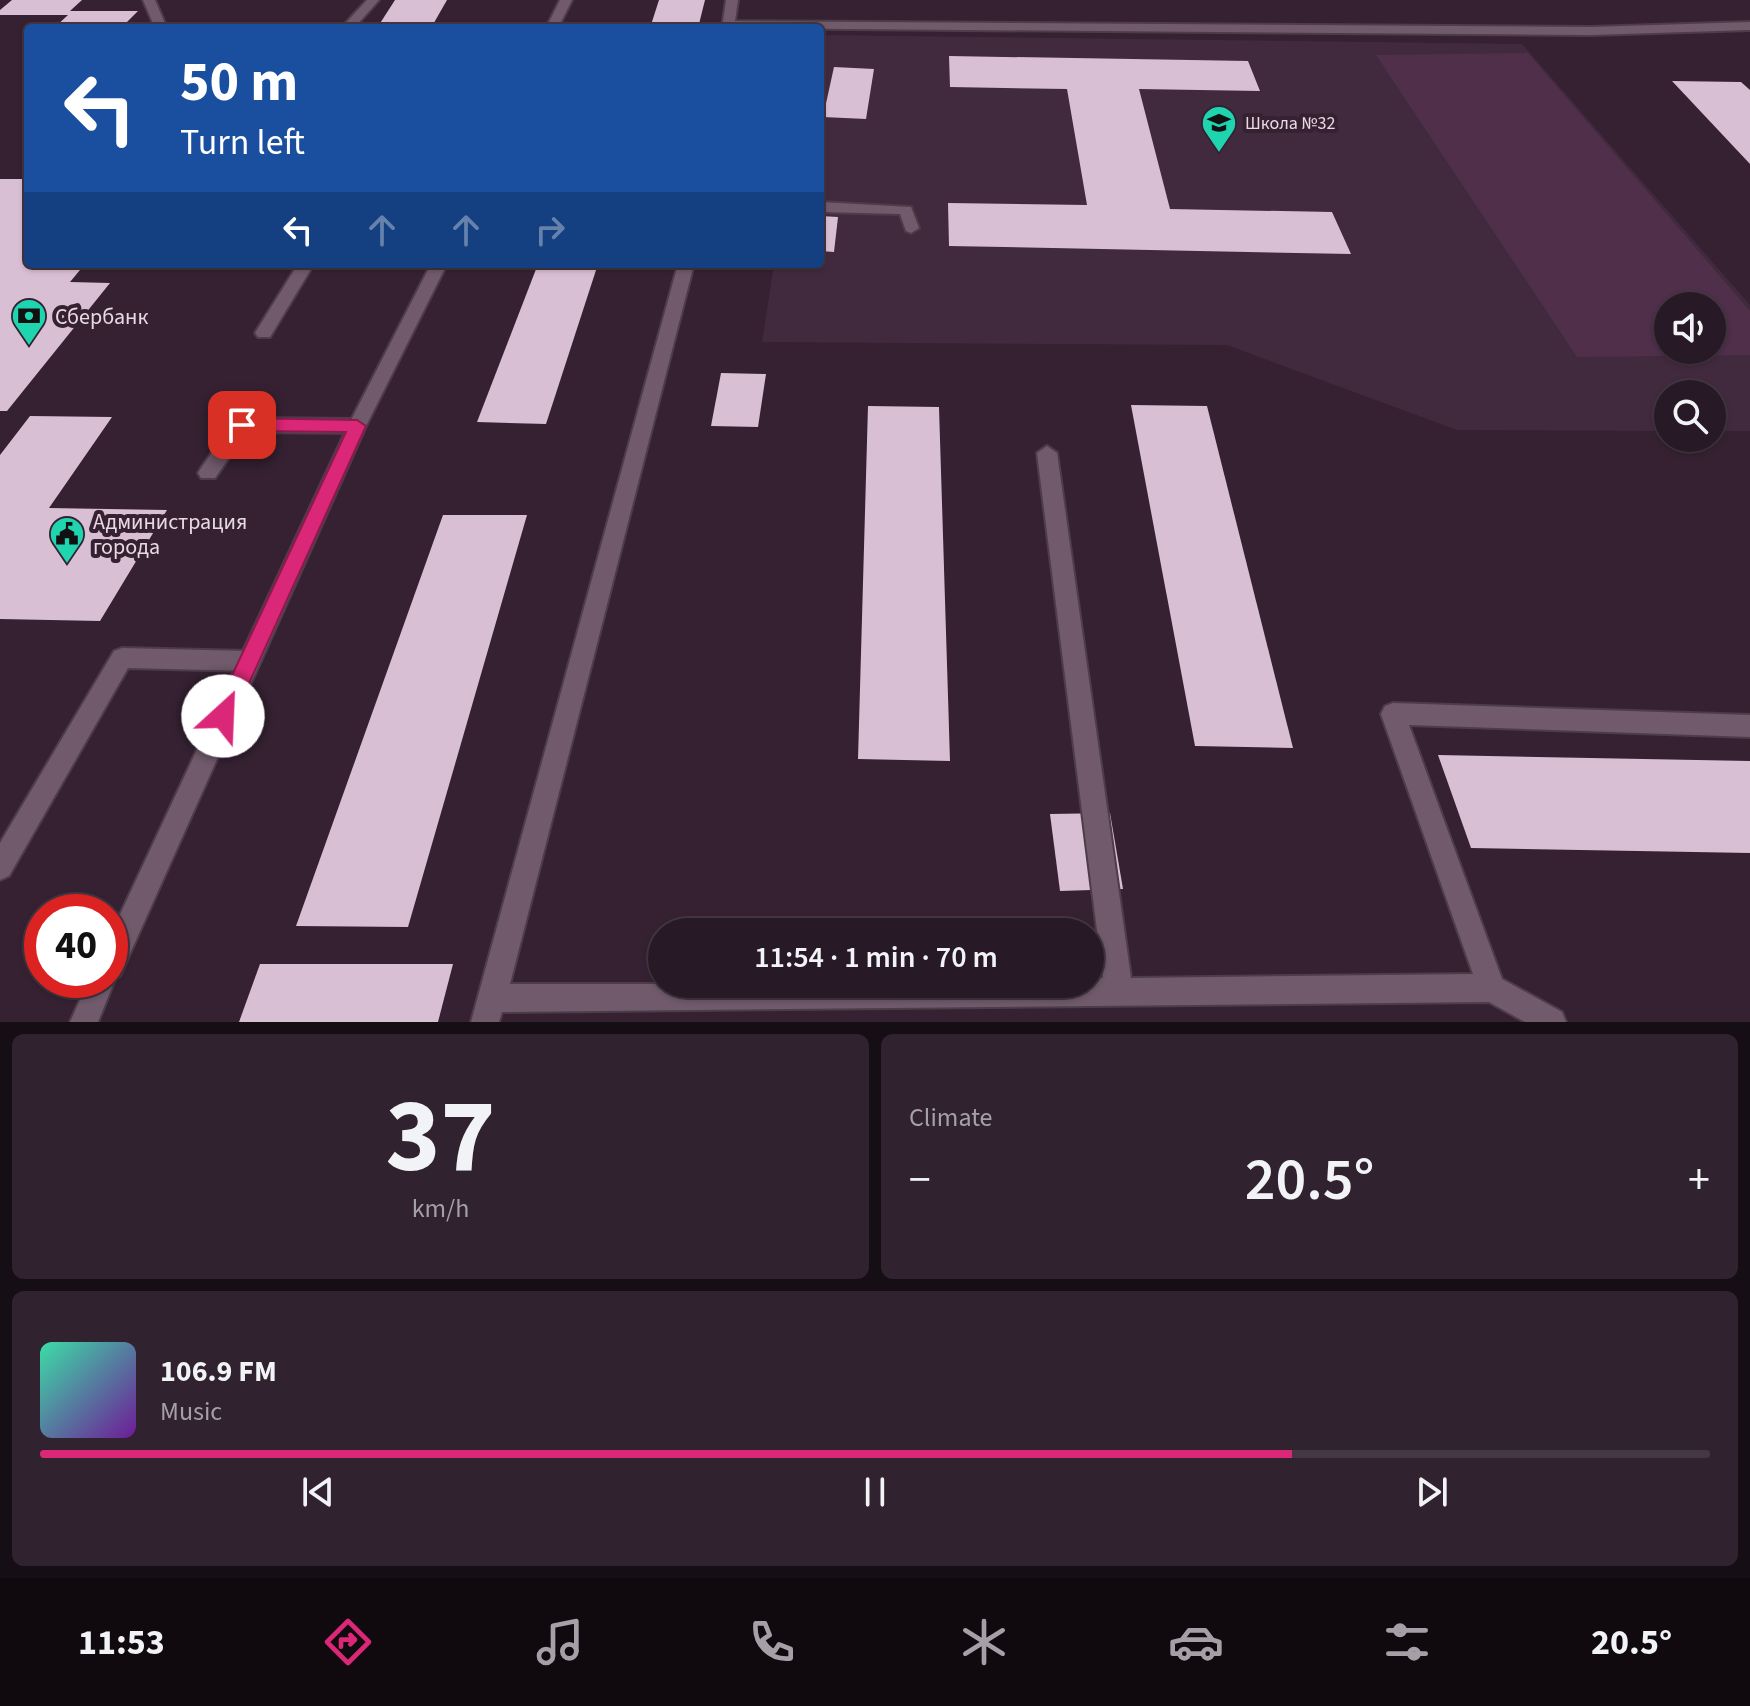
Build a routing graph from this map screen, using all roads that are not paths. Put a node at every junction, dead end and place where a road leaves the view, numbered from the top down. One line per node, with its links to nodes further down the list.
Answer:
1 (149, 0): 5 (street)
2 (373, 0): 6 (street)
3 (566, 0): 7 (street)
4 (732, 0): 8 (street)
5 (159, 24)
6 (351, 24)
7 (554, 24)
8 (729, 24)
9 (1750, 26): 10 (street)
10 (824, 27)
11 (824, 207): 12 (street)
12 (911, 228)
13 (304, 268): 16 (street)
14 (437, 268): 17 (street)
15 (685, 268): 27 (street)
16 (264, 333)
17 (357, 426): 19 (street); 20 (street)
18 (1047, 453): 25 (street)
19 (208, 473)
20 (248, 661): 22 (street); 23 (street)
21 (1750, 726): 24 (street)
22 (0, 867)
23 (128, 926)
24 (1492, 988): 25 (street); 29 (street)
25 (1119, 992): 27 (street)
26 (95, 998): 28 (street)
27 (488, 1010)
28 (84, 1022)
29 (1552, 1022)

